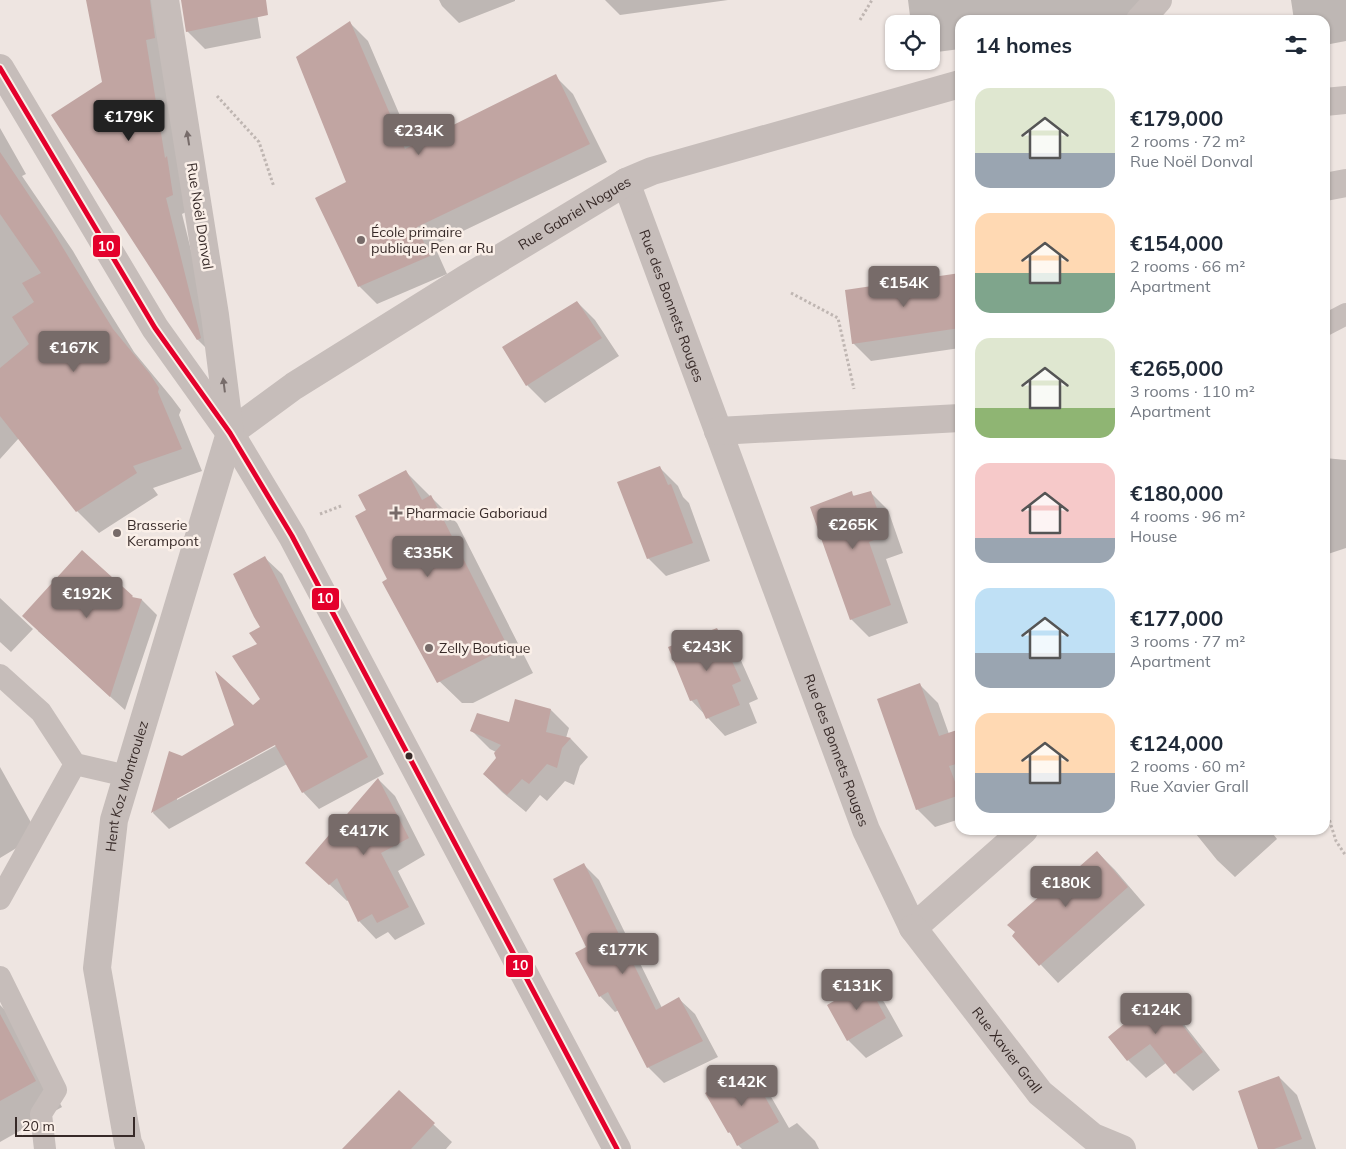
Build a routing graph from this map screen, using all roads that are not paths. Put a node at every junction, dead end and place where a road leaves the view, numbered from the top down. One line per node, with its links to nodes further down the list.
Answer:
1 (165, 0): 15 (street, Rue Noël Donval, one-way to 1)
2 (1158, 0): 3 (street)
3 (1144, 15)
4 (0, 68): 15 (street)
5 (955, 85): 8 (street, Rue Gabriel Nogues)
6 (1346, 100): 7 (street)
7 (1330, 102)
8 (626, 182): 14 (street, Rue des Bonnets Rouges); 15 (street, Rue Gabriel Nogues)
9 (1346, 183): 10 (street)
10 (1330, 186)
11 (1346, 314): 12 (lane)
12 (1330, 322)
13 (955, 418): 14 (street)
14 (718, 431): 21 (street, Rue des Bonnets Rouges)
15 (230, 433): 18 (street, Hent Koz Montroulez); 25 (street)
16 (0, 674): 17 (lane)
17 (74, 764): 18 (lane); 20 (lane)
18 (127, 776): 24 (street, Hent Koz Montroulez)
19 (1018, 835): 21 (street)
20 (0, 899)
21 (913, 928): 26 (street, Rue Xavier Grall)
22 (0, 977): 23 (lane)
23 (45, 1149)
24 (131, 1149)
25 (618, 1149)
26 (1122, 1149)

